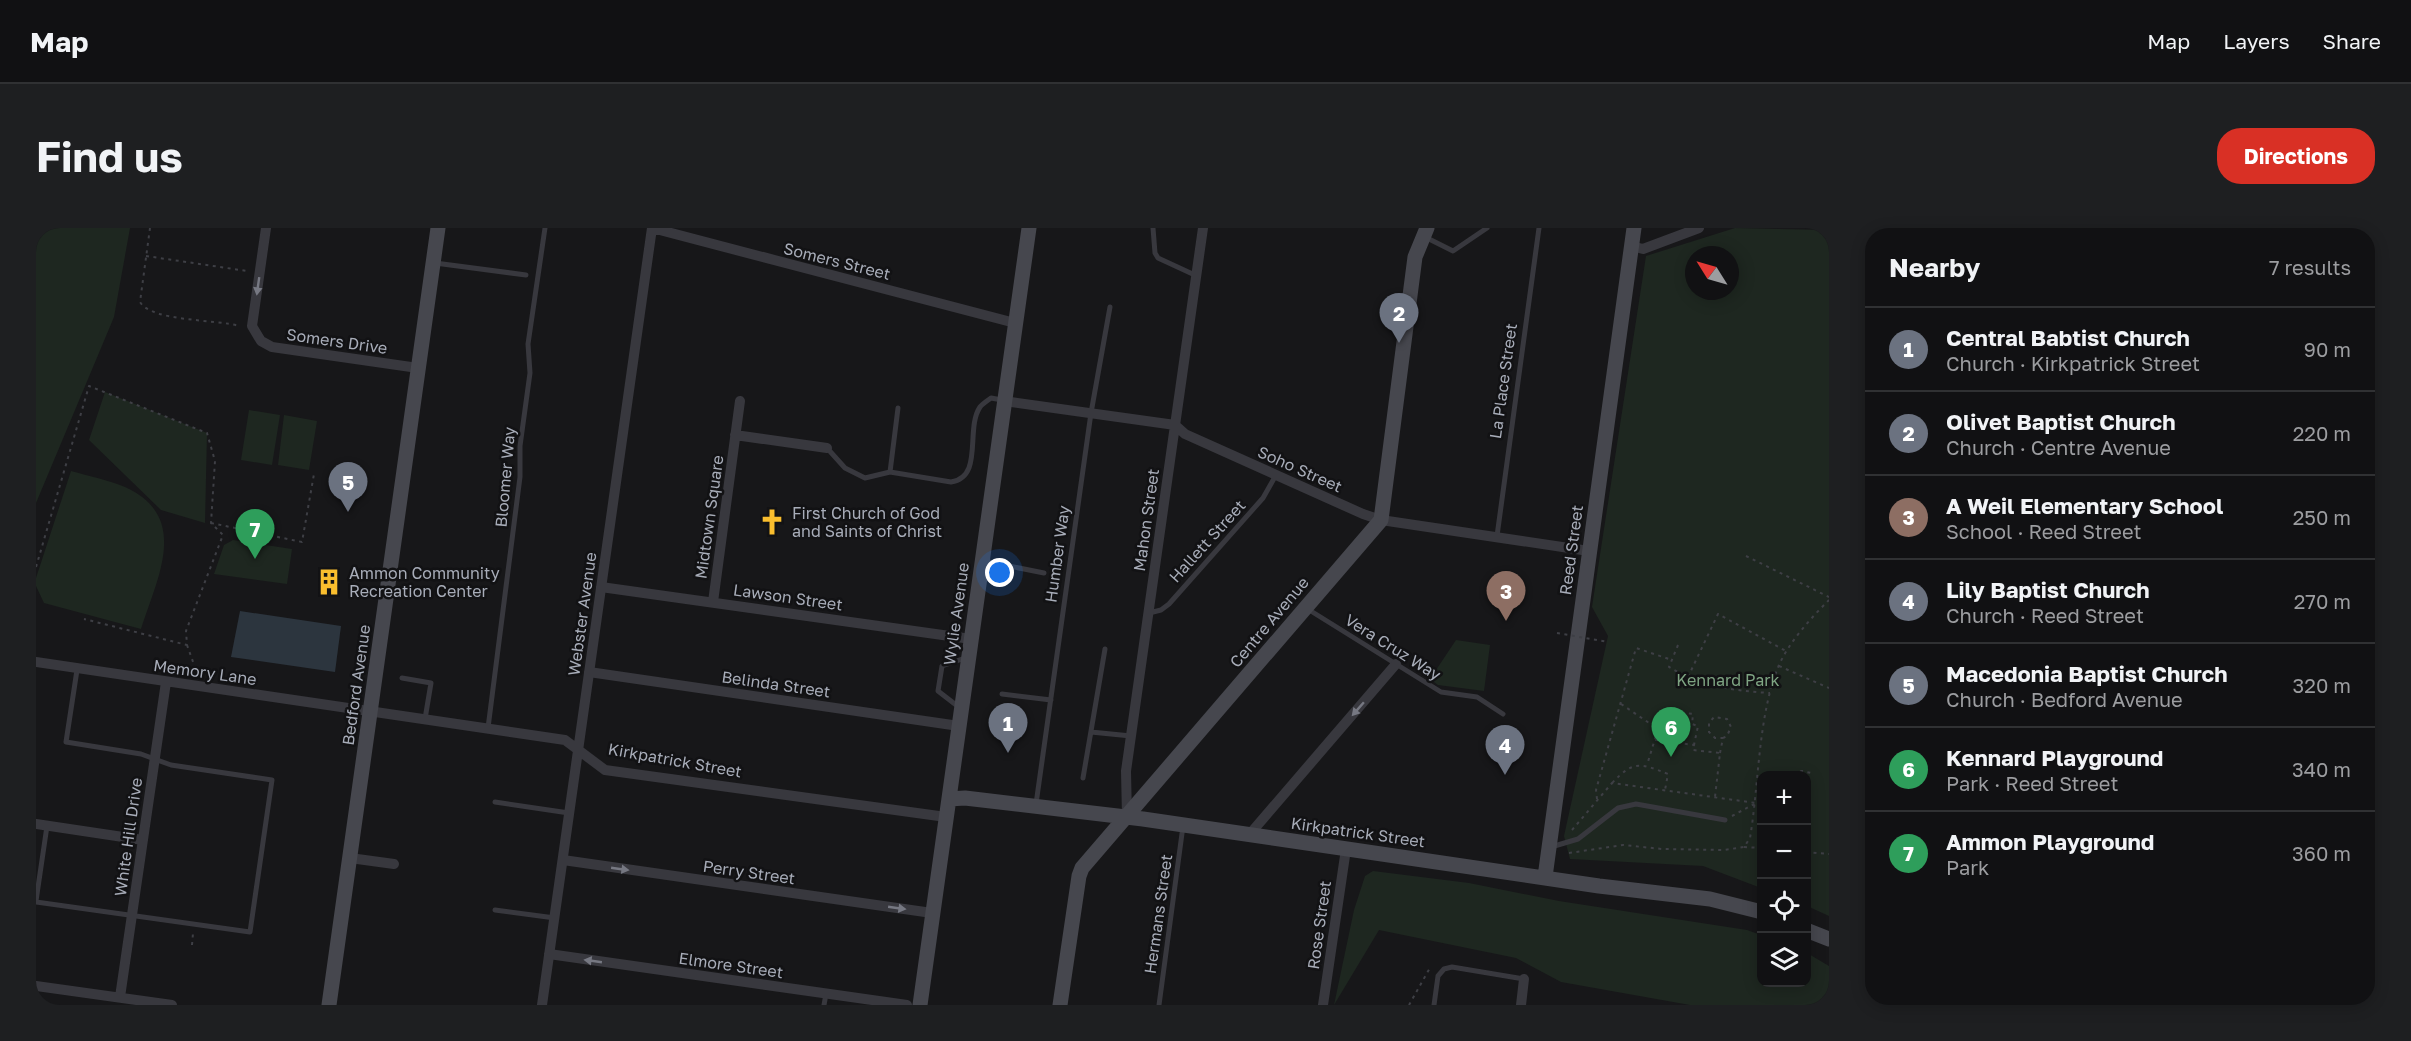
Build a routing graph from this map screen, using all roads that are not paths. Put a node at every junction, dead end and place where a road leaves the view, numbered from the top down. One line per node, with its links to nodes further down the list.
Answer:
1 (266, 228): 19 (street, Somers Drive, one-way to 19)
2 (438, 228): 14 (street, Bedford Avenue)
3 (544, 228): 54 (lane, Bloomer Way)
4 (652, 228): 18 (street, Somers Street); 34 (street, Webster Avenue)
5 (1029, 228): 18 (street, Wylie Avenue)
6 (1153, 228): 16 (lane)
7 (1203, 228): 16 (street, Mahon Street)
8 (1487, 228): 12 (lane)
9 (1539, 228): 30 (lane, La Place Street)
10 (1634, 228): 13 (street, Reed Street)
11 (1699, 228): 13 (street)
12 (1426, 232): 29 (street)
13 (1631, 246): 31 (street, Reed Street)
14 (433, 263): 15 (lane); 19 (street, Bedford Avenue)
15 (526, 275)
16 (1197, 276): 24 (street, Mahon Street)
17 (1110, 308): 23 (lane, Humber Way)
18 (1015, 323): 21 (street, Wylie Avenue)
19 (418, 368): 50 (street, Bedford Avenue)
20 (740, 401): 25 (street, Midtown Square)
21 (1004, 401): 23 (street, Soho Street); 27 (lane); 32 (street, Wylie Avenue)
22 (898, 408): 27 (lane)
23 (1091, 413): 24 (street, Soho Street); 48 (lane, Humber Way)
24 (1175, 425): 28 (street, Soho Street); 37 (street, Mahon Street)
25 (735, 435): 26 (street, Midtown Square); 35 (street, Midtown Square)
26 (827, 448): 27 (lane)
27 (890, 472)
28 (1276, 475): 29 (street, Soho Street); 37 (lane, Hallett Street)
29 (1381, 520): 30 (street, Soho Street); 36 (street, Centre Avenue)
30 (1496, 538): 31 (street, Soho Street)
31 (1589, 552): 72 (street, Reed Street)
32 (982, 560): 33 (lane); 38 (street, Wylie Avenue)
33 (1044, 573)
34 (601, 587): 35 (street, Lawson Street); 44 (street, Webster Avenue)
35 (713, 602): 38 (street, Lawson Street)
36 (1305, 608): 42 (lane, Vera Cruz Way); 64 (street, Centre Avenue)
37 (1148, 613): 56 (street, Mahon Street)
38 (971, 639): 40 (street, Wylie Avenue)
39 (1105, 649): 55 (lane)
40 (968, 657): 49 (street, Wylie Avenue); 49 (lane)
41 (36, 662): 43 (street, Memory Lane)
42 (1396, 664): 51 (lane, Vera Cruz Way); 69 (street, one-way to 69)
43 (77, 670): 46 (street, Memory Lane); 58 (lane)
44 (589, 672): 53 (street, Belinda Street); 57 (street, Webster Avenue)
45 (402, 678): 52 (lane)
46 (166, 682): 50 (street, Memory Lane); 58 (street, White Hill Drive)
47 (1002, 694): 48 (lane)
48 (1051, 700): 62 (lane, Humber Way)
49 (961, 709): 53 (street, Wylie Avenue)
50 (370, 711): 52 (street, Kirkpatrick Street); 73 (street, Bedford Avenue)
51 (1503, 714)
52 (425, 719): 54 (street, Kirkpatrick Street)
53 (959, 726): 60 (street, Wylie Avenue)
54 (488, 728): 57 (street, Kirkpatrick Street)
55 (1091, 732): 56 (lane); 59 (lane)
56 (1131, 736): 64 (street, Mahon Street)
57 (578, 751): 63 (street, Webster Avenue); 65 (street, Kirkpatrick Street)
58 (155, 760): 70 (street, White Hill Drive); 81 (lane)
59 (1083, 778)
60 (949, 799): 62 (street, Kirkpatrick Street); 65 (street, Wylie Avenue)
61 (495, 802): 63 (lane)
62 (1036, 805): 64 (street, Kirkpatrick Street)
63 (569, 813): 74 (street, Webster Avenue)
64 (1127, 817): 68 (street, Kirkpatrick Street); 95 (street, Centre Avenue)
65 (946, 818): 80 (street, Wylie Avenue)
66 (1725, 820): 72 (lane)
67 (41, 825): 70 (street); 77 (lane)
68 (1184, 826): 69 (street, Kirkpatrick Street); 96 (lane, Hermans Street)
69 (1249, 835): 71 (street, Kirkpatrick Street)
70 (143, 840): 81 (street, White Hill Drive)
71 (1346, 849): 76 (street, Kirkpatrick Street); 97 (street, Rose Street)
72 (1556, 850): 76 (street, Reed Street)
73 (350, 858): 75 (street); 91 (street, Bedford Avenue)
74 (563, 860): 80 (street, Perry Street, one-way to 80); 82 (street, Webster Avenue)
75 (394, 864)
76 (1545, 877): 79 (street, Kirkpatrick Street)
77 (36, 902): 81 (lane)
78 (495, 910): 82 (lane)
79 (1757, 911)
80 (932, 913): 94 (street, Wylie Avenue)
81 (132, 916): 88 (street, White Hill Drive)
82 (555, 918): 85 (street, Webster Avenue)
83 (1811, 932): 84 (street)
84 (1829, 939)
85 (549, 954): 89 (street, Elmore Street, one-way to 85); 92 (street, Webster Avenue)
86 (1524, 979): 98 (lane); 99 (street)
87 (36, 986): 88 (street)
88 (120, 998): 90 (street)
89 (825, 999): 93 (street, Elmore Street)
90 (172, 1005)
91 (329, 1005)
92 (542, 1005)
93 (908, 1005)
94 (920, 1005)
95 (1060, 1005)
96 (1159, 1005)
97 (1323, 1005)
98 (1434, 1005)
99 (1521, 1005)

